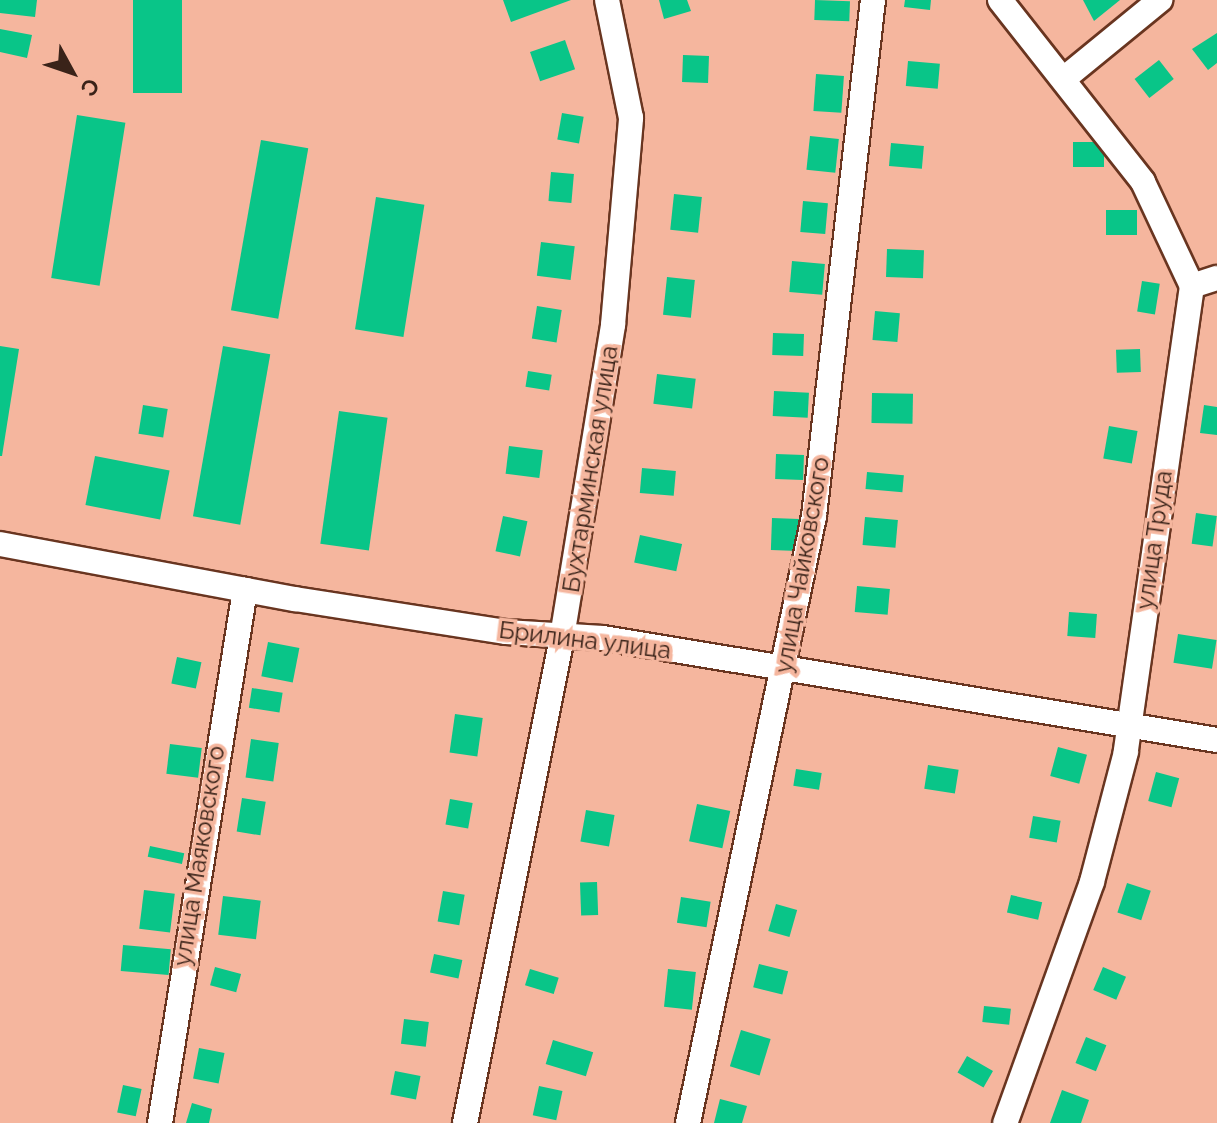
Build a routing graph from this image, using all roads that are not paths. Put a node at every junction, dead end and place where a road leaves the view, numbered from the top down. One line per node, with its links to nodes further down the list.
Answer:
1 (607, 0): 10 (street, Бухтарминская улица)
2 (873, 0): 11 (street, улица Чайковского)
3 (1000, 0): 5 (street)
4 (1160, 0): 5 (street)
5 (1066, 77): 7 (street)
6 (1217, 278): 7 (street)
7 (1192, 286): 12 (street, улица Труда)
8 (0, 544): 9 (street, Брилина улица)
9 (245, 590): 10 (street, Брилина улица); 14 (street, улица Маяковского)
10 (562, 637): 11 (street, Брилина улица); 15 (street, Бухтарминская улица)
11 (784, 669): 12 (street, Брилина улица); 16 (street, улица Чайковского)
12 (1129, 720): 13 (street, Брилина улица); 17 (street, улица Труда)
13 (1217, 740)
14 (160, 1123)
15 (465, 1123)
16 (688, 1123)
17 (1005, 1123)

